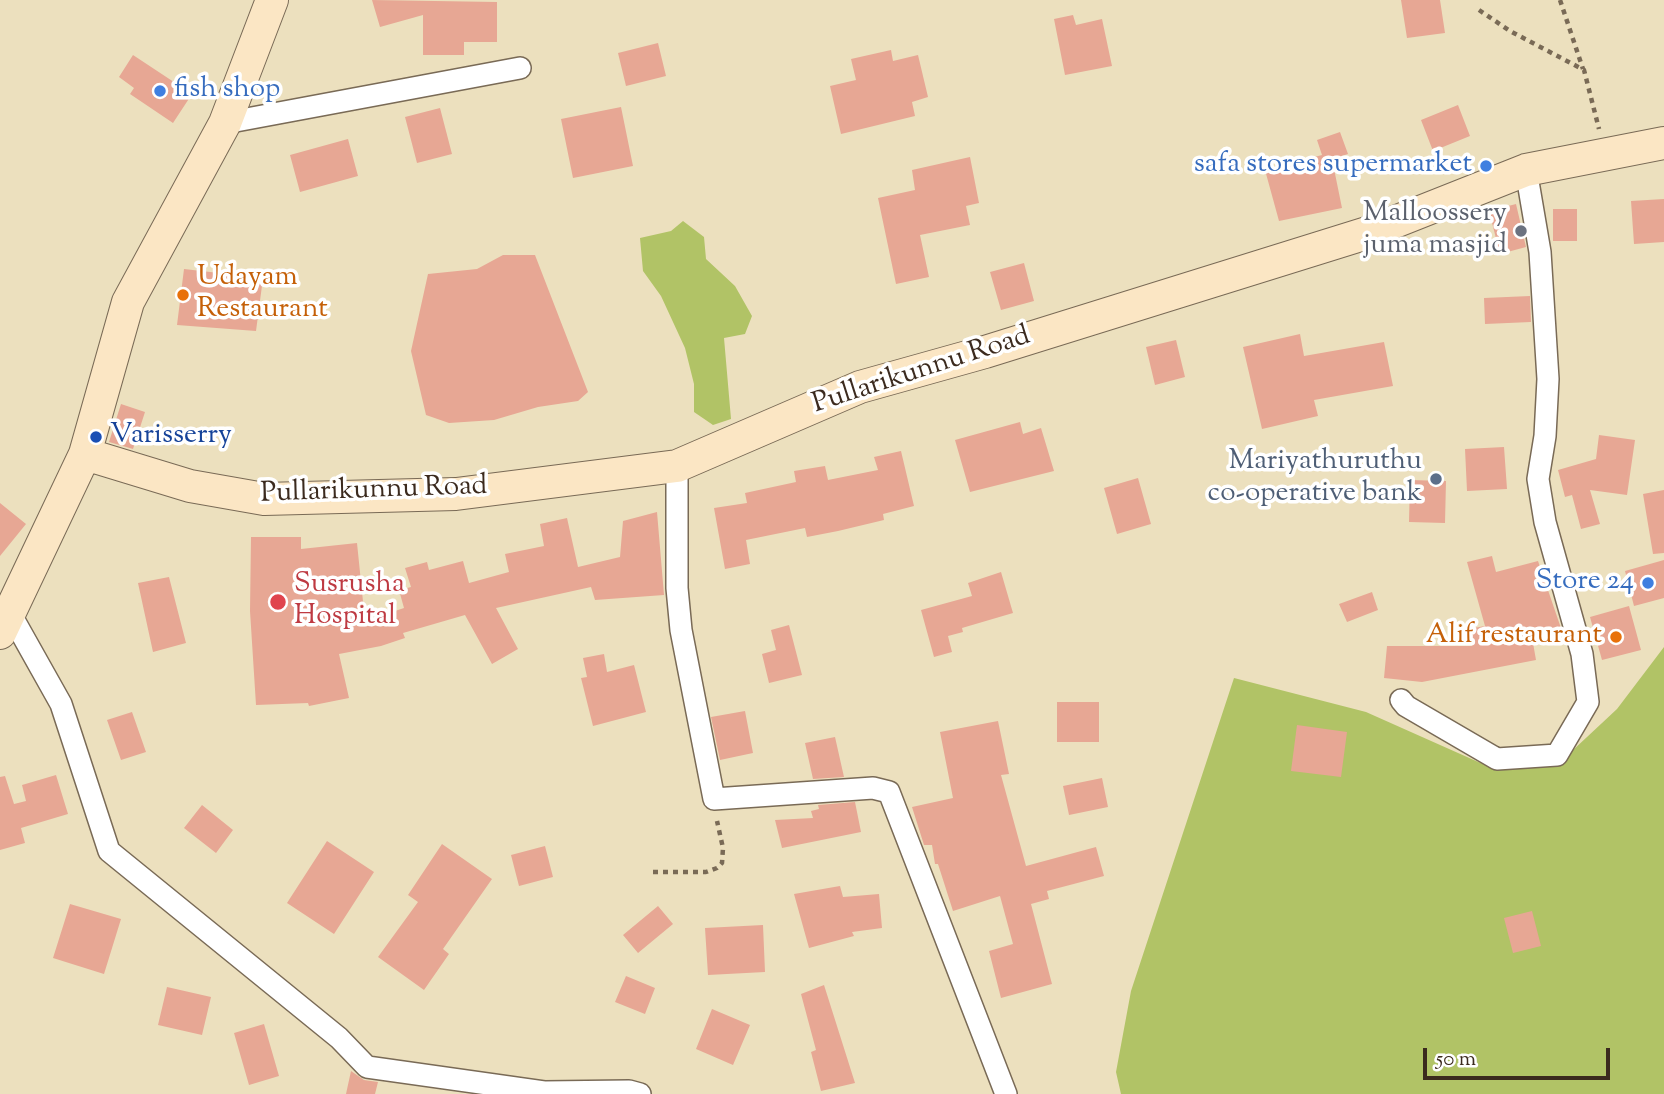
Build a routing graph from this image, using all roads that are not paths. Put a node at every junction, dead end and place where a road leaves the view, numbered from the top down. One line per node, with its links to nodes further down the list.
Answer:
1 (272, 0): 3 (main road)
2 (520, 68): 3 (street)
3 (225, 123): 6 (main road)
4 (1664, 143): 5 (main road, Pullarikunnu Road)
5 (1525, 170): 7 (main road, Pullarikunnu Road); 9 (street)
6 (85, 454): 7 (main road, Pullarikunnu Road); 8 (main road)
7 (677, 466): 11 (street)
8 (4, 615): 10 (street)
9 (1401, 700)
10 (640, 1094)
11 (1006, 1094)

